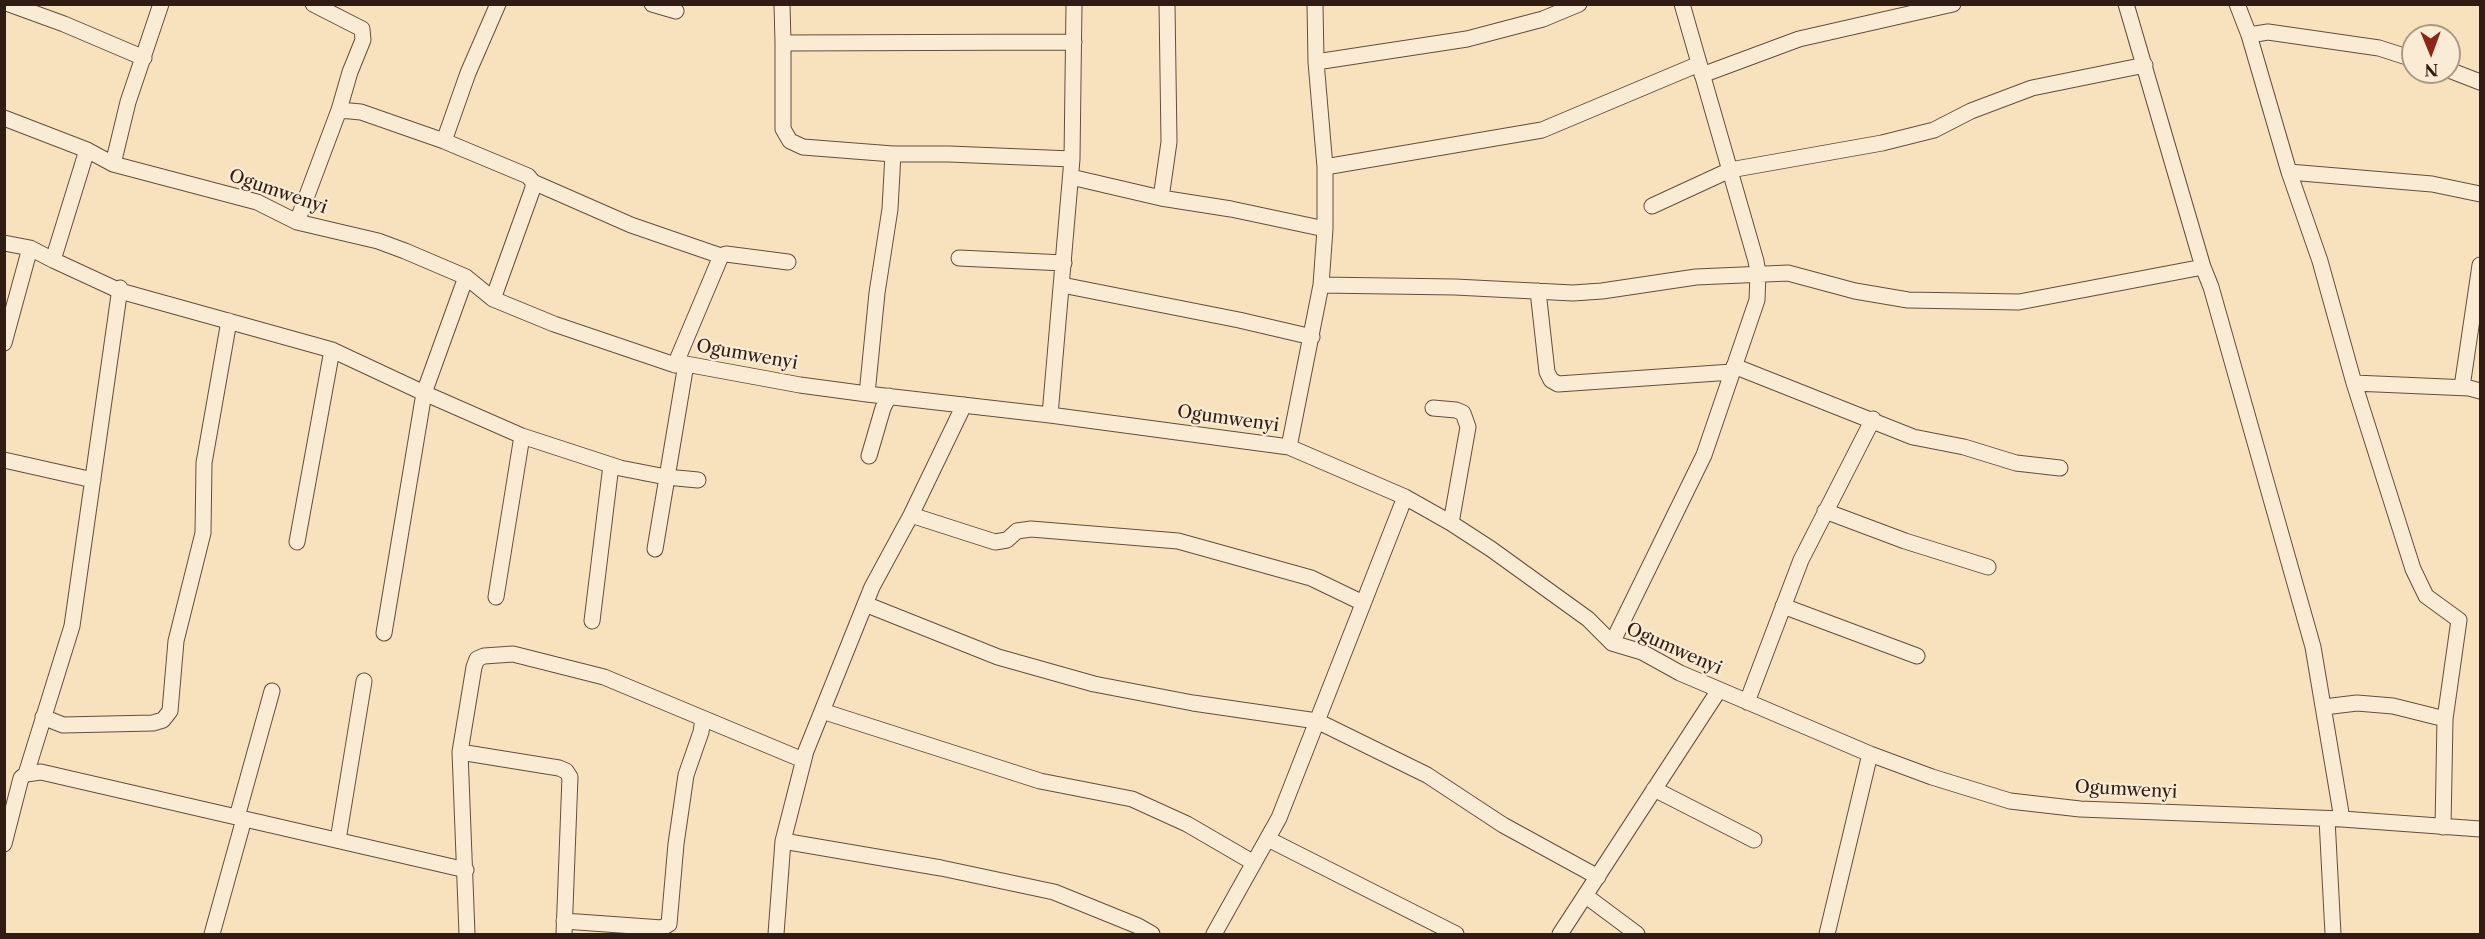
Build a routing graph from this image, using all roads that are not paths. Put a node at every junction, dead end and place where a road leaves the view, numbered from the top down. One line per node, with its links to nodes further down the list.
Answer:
1 (9, 4): 22 (street)
2 (161, 4): 22 (street)
3 (313, 4): 16 (street)
4 (498, 4): 30 (street)
5 (652, 4): 17 (street)
6 (782, 4): 20 (street)
7 (1074, 4): 19 (street)
8 (1167, 4): 41 (street)
9 (1315, 4): 23 (street)
10 (1579, 4): 23 (street)
11 (1682, 4): 25 (street)
12 (1953, 4): 25 (street)
13 (2118, 4): 24 (street)
14 (2126, 4): 24 (street)
15 (2237, 4): 18 (street)
16 (332, 9): 28 (street)
17 (676, 11)
18 (2249, 35): 21 (street); 37 (street)
19 (1074, 42): 20 (street); 33 (street)
20 (783, 43): 32 (street)
21 (2401, 55)
22 (144, 58): 34 (street)
23 (1316, 62): 35 (street)
24 (2140, 66): 36 (street); 53 (street)
25 (1701, 69): 35 (street); 36 (street)
26 (2461, 74): 27 (street)
27 (2481, 82)
28 (339, 110): 30 (street); 43 (street)
29 (4, 118): 31 (street, Ogumwenyi)
30 (444, 141): 39 (street)
31 (87, 150): 34 (street, Ogumwenyi); 49 (street)
32 (893, 154): 33 (street); 71 (street)
33 (1072, 159): 38 (street)
34 (113, 164): 43 (street, Ogumwenyi)
35 (1325, 167): 44 (street)
36 (1730, 170): 42 (street); 54 (street)
37 (2289, 172): 40 (street); 67 (street)
38 (1071, 177): 41 (street); 51 (street)
39 (533, 182): 47 (street); 60 (street)
40 (2481, 194)
41 (1161, 198): 44 (street)
42 (1652, 206)
43 (297, 222): 55 (street, Ogumwenyi)
44 (1325, 230): 57 (street)
45 (4, 243): 46 (street)
46 (30, 248): 49 (street); 63 (street)
47 (720, 256): 50 (street); 65 (street)
48 (958, 258): 51 (street)
49 (53, 260): 58 (street)
50 (788, 262)
51 (1064, 263): 56 (street)
52 (2481, 265): 68 (street)
53 (2203, 267): 54 (street); 105 (street)
54 (1758, 273): 59 (street); 66 (street)
55 (465, 277): 60 (street, Ogumwenyi); 70 (street)
56 (1062, 285): 62 (street); 75 (street)
57 (1321, 285): 59 (street); 62 (street)
58 (120, 291): 61 (street); 84 (street)
59 (1538, 291): 66 (street)
60 (493, 299): 65 (street, Ogumwenyi)
61 (229, 321): 64 (street); 107 (street)
62 (1312, 337): 78 (street)
63 (4, 343)
64 (332, 350): 70 (street); 90 (street)
65 (681, 364): 71 (street, Ogumwenyi); 83 (street)
66 (1733, 369): 76 (street); 99 (street)
67 (2354, 383): 68 (street); 109 (street)
68 (2462, 387): 69 (street)
69 (2481, 391)
70 (424, 393): 77 (street); 98 (street)
71 (867, 394): 72 (street, Ogumwenyi)
72 (889, 396): 73 (street, Ogumwenyi); 79 (street)
73 (964, 405): 75 (street, Ogumwenyi); 88 (street)
74 (1433, 408): 89 (street)
75 (1050, 415): 78 (street, Ogumwenyi)
76 (1873, 419): 82 (street); 87 (street)
77 (522, 436): 81 (street); 93 (street)
78 (1289, 447): 86 (street, Ogumwenyi)
79 (868, 456)
80 (4, 460): 84 (street)
81 (611, 465): 83 (street); 97 (street)
82 (2060, 468)
83 (666, 477): 85 (street); 91 (street)
84 (93, 480): 107 (street)
85 (698, 480)
86 (1405, 497): 89 (street, Ogumwenyi); 94 (street)
87 (1825, 511): 92 (street); 96 (street)
88 (912, 515): 94 (street); 95 (street)
89 (1451, 524): 99 (street, Ogumwenyi)
90 (297, 542)
91 (655, 549)
92 (1988, 567)
93 (496, 597)
94 (1363, 603): 110 (street)
95 (865, 604): 106 (street); 110 (street)
96 (1783, 606): 100 (street); 104 (street)
97 (592, 621)
98 (384, 633)
99 (1612, 643): 102 (street, Ogumwenyi)
100 (1917, 656)
101 (364, 681): 121 (street)
102 (1719, 690): 104 (street, Ogumwenyi); 115 (street)
103 (272, 691): 116 (street)
104 (1747, 702): 112 (street, Ogumwenyi)
105 (2324, 707): 109 (street); 117 (street)
106 (822, 711): 113 (street); 125 (street)
107 (43, 717): 114 (street)
108 (703, 718): 111 (street); 113 (street); 129 (street)
109 (2445, 719): 118 (street)
110 (1317, 721): 120 (street); 127 (street)
111 (460, 752): 126 (street); 129 (street)
112 (1870, 754): 117 (street, Ogumwenyi); 138 (street)
113 (803, 760): 123 (street)
114 (26, 774): 116 (street); 124 (street)
115 (1654, 789): 122 (street); 127 (street)
116 (240, 818): 121 (street); 130 (street)
117 (2334, 819): 118 (street, Ogumwenyi); 139 (street)
118 (2443, 827): 119 (street, Ogumwenyi)
119 (2481, 829)
120 (1268, 839): 125 (street); 135 (street)
121 (338, 840): 126 (street)
122 (1754, 840)
123 (783, 841): 132 (street); 133 (street)
124 (4, 844)
125 (1254, 863): 134 (street)
126 (466, 870): 131 (street)
127 (1598, 877): 128 (street)
128 (1586, 896): 136 (street); 137 (street)
129 (564, 928)
130 (212, 934)
131 (467, 934)
132 (776, 934)
133 (1152, 934)
134 (1214, 934)
135 (1456, 934)
136 (1560, 934)
137 (1637, 934)
138 (1827, 934)
139 (2333, 934)

